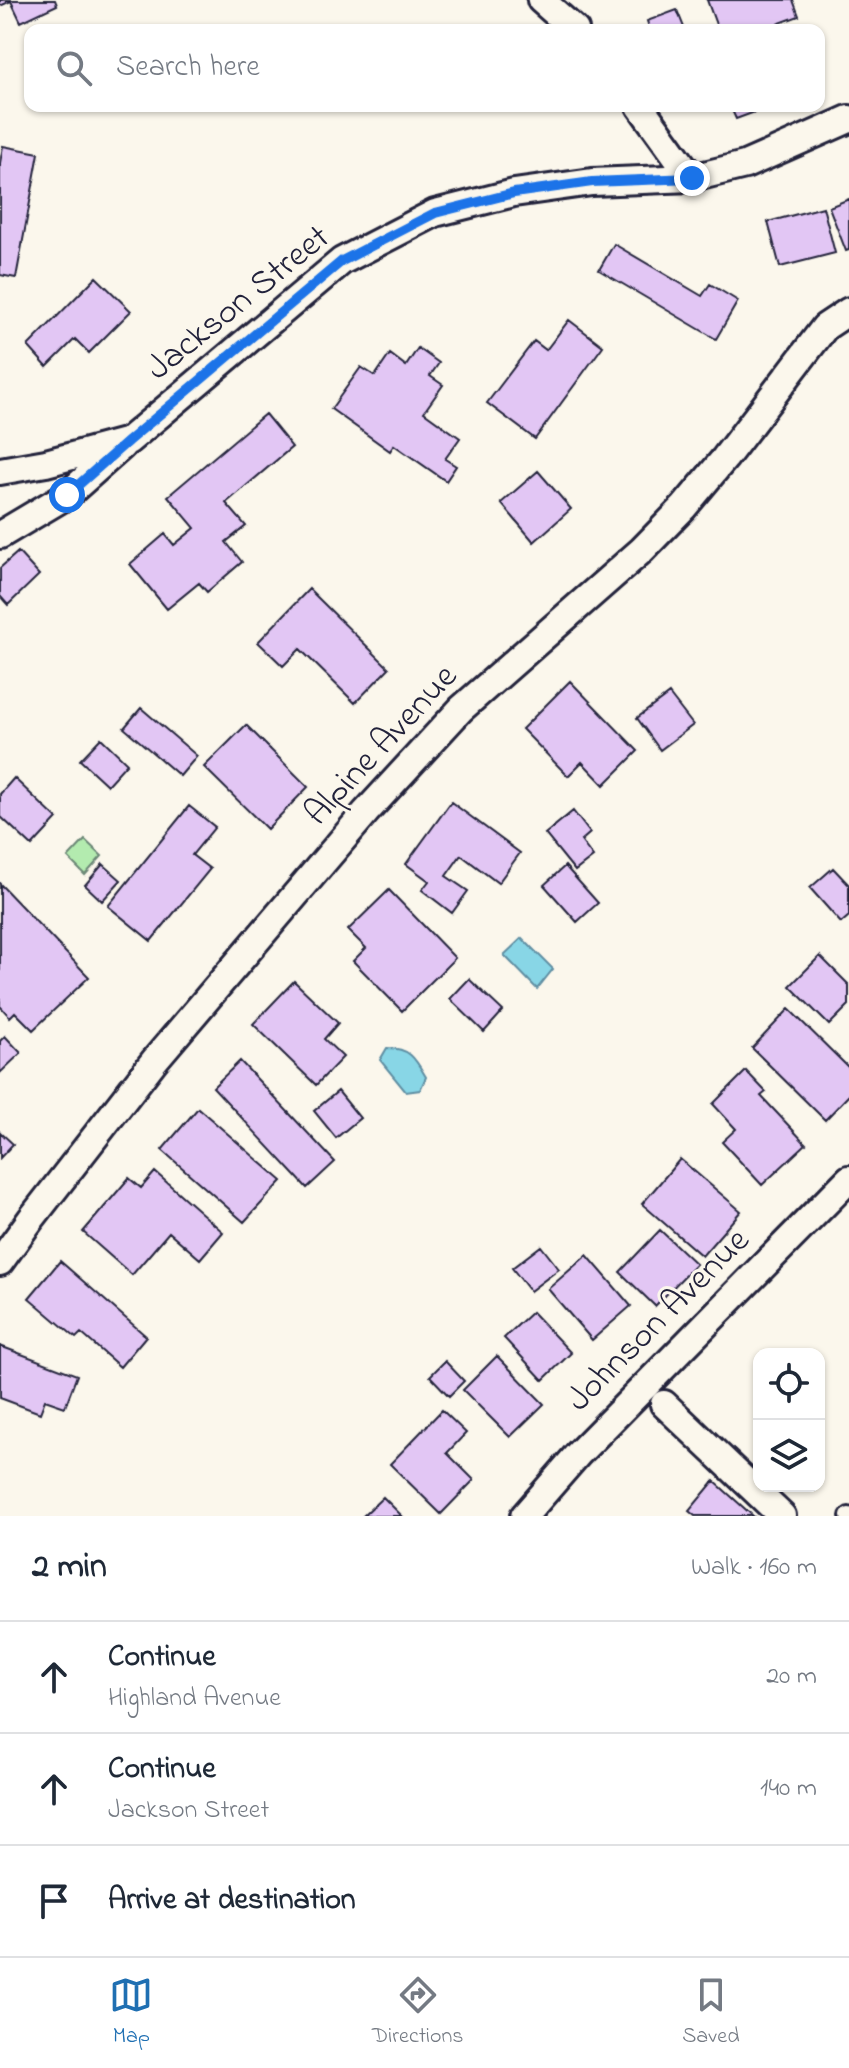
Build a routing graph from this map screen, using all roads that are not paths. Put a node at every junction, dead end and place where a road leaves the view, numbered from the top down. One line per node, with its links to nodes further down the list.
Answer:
1 (541, 0): 2 (street)
2 (568, 24)
3 (644, 112): 5 (street)
4 (849, 119): 5 (street, Jackson Street)
5 (692, 178): 7 (street, Jackson Street)
6 (849, 311): 11 (street, Alpine Avenue)
7 (128, 441): 8 (street, Jackson Street); 9 (street)
8 (0, 471)
9 (0, 535)
10 (849, 1179): 13 (street, Johnson Avenue)
11 (0, 1262)
12 (664, 1404): 14 (street)
13 (524, 1516)
14 (782, 1516)

